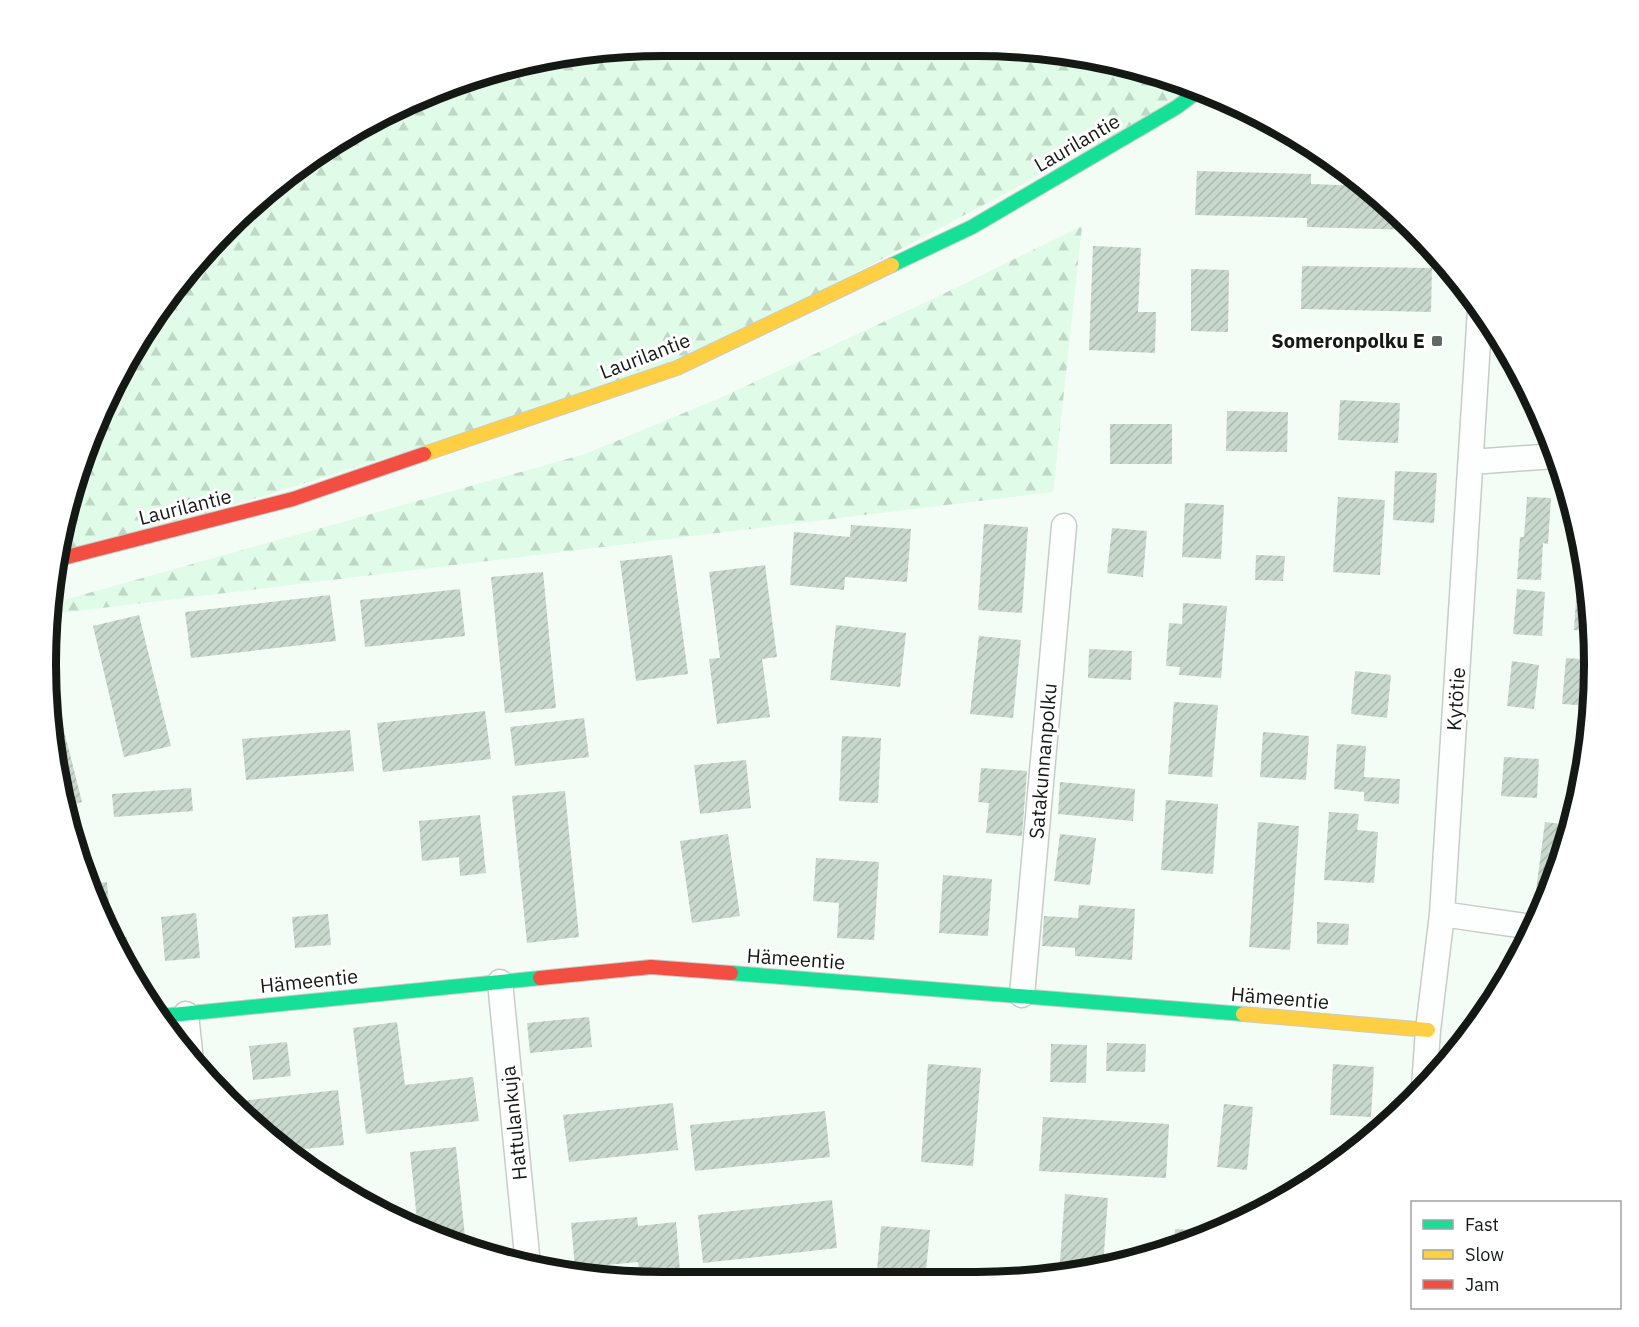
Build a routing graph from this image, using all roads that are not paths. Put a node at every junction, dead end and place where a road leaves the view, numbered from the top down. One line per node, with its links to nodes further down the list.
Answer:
1 (1192, 96): 6 (street, Laurilantie)
2 (1479, 323): 4 (street, Kytötie)
3 (1547, 457): 4 (street)
4 (1471, 462): 7 (street, Kytötie)
5 (1064, 526): 10 (street, Satakunnanpolku)
6 (65, 557)
7 (1442, 914): 8 (street); 13 (street, Kytötie)
8 (1524, 926)
9 (500, 981): 10 (street, Hämeentie); 11 (street, Hämeentie); 16 (street, Hattulankuja)
10 (1022, 995): 13 (street, Hämeentie)
11 (186, 1014): 12 (street, Hämeentie); 14 (street)
12 (168, 1015)
13 (1428, 1030): 15 (street, Kytötie)
14 (189, 1044)
15 (1425, 1072)
16 (527, 1256)

